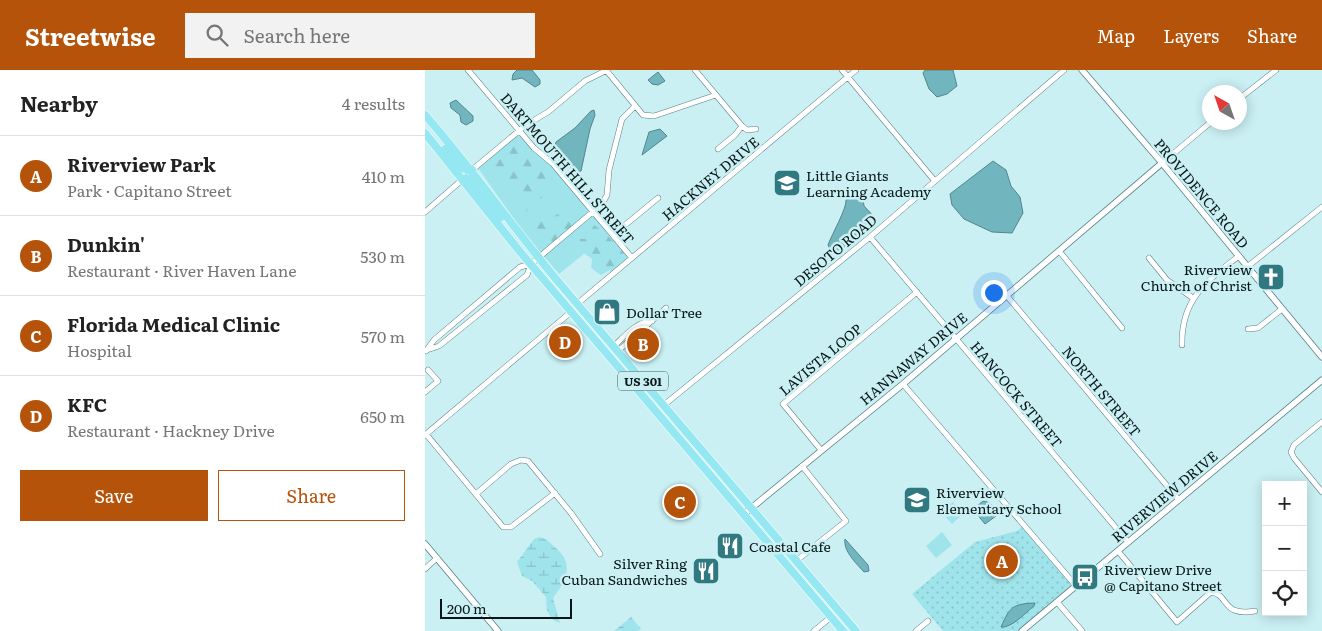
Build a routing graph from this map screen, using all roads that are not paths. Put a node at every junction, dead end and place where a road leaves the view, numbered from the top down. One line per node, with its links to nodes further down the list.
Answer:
1 (607, 70): 13 (street); 19 (street)
2 (695, 70): 12 (street)
3 (842, 70): 10 (street)
4 (857, 70): 10 (street, HACKNEY DRIVE)
5 (1064, 70): 25 (street, DESOTO ROAD)
6 (1091, 70): 9 (street)
7 (1276, 70): 11 (street)
8 (470, 71): 19 (street, DARTMOUTH HILL STREET)
9 (1083, 72): 22 (street, PROVIDENCE ROAD)
10 (848, 77): 25 (street); 36 (street, HACKNEY DRIVE)
11 (1247, 93)
12 (716, 95): 13 (street); 15 (street)
13 (635, 106): 28 (street)
14 (425, 115): 23 (main road, US 301)
15 (742, 126): 17 (street); 21 (street)
16 (425, 127): 23 (main road)
17 (756, 129)
18 (1202, 130): 22 (street, HANNAWAY DRIVE)
19 (519, 131): 23 (street); 28 (street, DARTMOUTH HILL STREET)
20 (425, 133): 24 (main road, US 301)
21 (718, 148)
22 (1162, 163): 33 (street, HANNAWAY DRIVE); 34 (street, PROVIDENCE ROAD)
23 (471, 170): 30 (main road, US 301)
24 (463, 179): 29 (street); 30 (main road); 38 (main road, US 301)
25 (934, 180): 32 (street, DESOTO ROAD)
26 (658, 198): 31 (street)
27 (1322, 207): 39 (street)
28 (592, 211): 31 (street, DARTMOUTH HILL STREET); 35 (street)
29 (425, 212)
30 (513, 226): 35 (main road, US 301)
31 (613, 235): 36 (street, DARTMOUTH HILL STREET)
32 (870, 236): 40 (street, HANCOCK STREET); 62 (street, DESOTO ROAD)
33 (1060, 252): 41 (street, HANNAWAY DRIVE); 48 (street)
34 (1239, 256): 39 (street, PROVIDENCE ROAD); 42 (street)
35 (539, 258): 38 (street); 43 (main road, US 301)
36 (632, 258): 43 (street, HACKNEY DRIVE)
37 (1149, 258): 42 (street)
38 (531, 264): 46 (main road, US 301); 53 (street); 53 (street)
39 (1247, 267): 45 (street, PROVIDENCE ROAD)
40 (917, 292): 50 (street, HANCOCK STREET); 67 (street, LAVISTA LOOP)
41 (1007, 296): 50 (street, HANNAWAY DRIVE); 72 (street, NORTH STREET)
42 (1193, 298): 51 (street)
43 (577, 304): 52 (main road, US 301)
44 (667, 308): 52 (street)
45 (1282, 309): 49 (street); 55 (street, PROVIDENCE ROAD)
46 (571, 312): 47 (main road, US 301); 65 (street)
47 (577, 319): 52 (main road); 54 (main road, US 301)
48 (1122, 328)
49 (1248, 329)
50 (956, 339): 60 (street, HANNAWAY DRIVE); 75 (street, HANCOCK STREET)
51 (1183, 345)
52 (616, 349): 58 (main road, US 301)
53 (426, 351)
54 (609, 356): 56 (main road, US 301); 58 (main road)
55 (1322, 357)
56 (618, 366): 62 (main road); 63 (main road, US 301)
57 (428, 370): 61 (street)
58 (642, 380): 62 (main road, US 301)
59 (1322, 380): 72 (street, RIVERVIEW DRIVE)
60 (903, 384): 67 (street, HANNAWAY DRIVE); 83 (street)
61 (425, 392)
62 (664, 405): 66 (main road, US 301)
63 (661, 417): 66 (main road); 74 (main road, US 301)
64 (1322, 422): 69 (street)
65 (426, 435): 71 (street)
66 (701, 448): 73 (main road, US 301)
67 (821, 450): 68 (street, HANNAWAY DRIVE)
68 (802, 466): 73 (street, HANNAWAY DRIVE); 81 (street)
69 (1322, 492)
70 (555, 493): 71 (street); 71 (street); 78 (street)
71 (476, 494)
72 (1179, 500): 75 (street, RIVERVIEW DRIVE)
73 (752, 508): 74 (street, HANNAWAY DRIVE); 81 (main road, US 301)
74 (744, 514): 80 (main road, US 301)
75 (1128, 542): 77 (street, RIVERVIEW DRIVE)
76 (425, 544): 79 (street)
77 (1118, 551): 83 (street, RIVERVIEW DRIVE); 86 (street)
78 (600, 554)
79 (437, 558): 82 (street); 89 (street)
80 (783, 560): 85 (main road); 87 (main road, US 301)
81 (797, 561): 85 (main road, US 301)
82 (425, 569)
83 (1076, 586): 84 (street, RIVERVIEW DRIVE)
84 (1057, 602): 95 (street, RIVERVIEW DRIVE); 96 (street)
85 (837, 608): 93 (main road, US 301)
86 (1255, 611)
87 (831, 616): 90 (street); 91 (main road, US 301); 92 (main road)
88 (928, 621): 94 (street)
89 (498, 631)
90 (814, 631)
91 (843, 631)
92 (850, 631)
93 (856, 631)
94 (916, 631)
95 (1022, 631)
96 (1082, 631)

